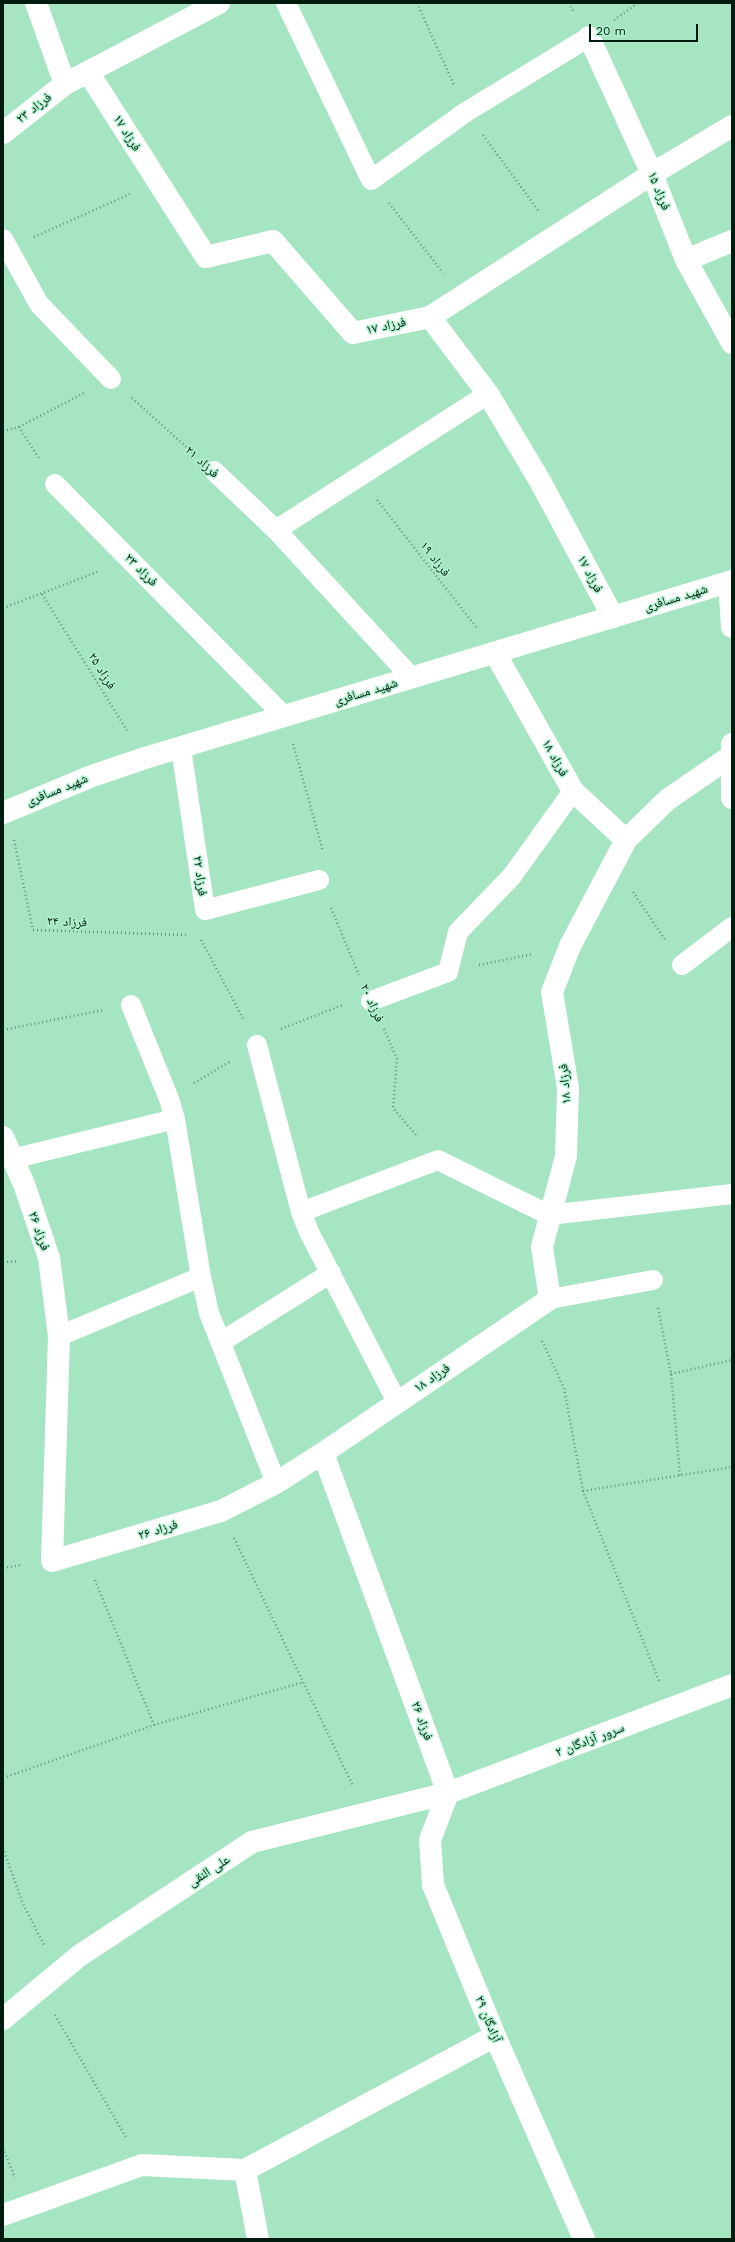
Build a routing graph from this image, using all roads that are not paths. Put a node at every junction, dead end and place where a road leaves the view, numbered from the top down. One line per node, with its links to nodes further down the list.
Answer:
1 (36, 3): 6 (street)
2 (286, 3): 4 (lane)
3 (210, 5): 5 (street, فرزاد ۲۳)
4 (589, 37): 9 (street, فرزاد ۱۵)
5 (88, 72): 6 (street, فرزاد ۲۳); 13 (street, فرزاد ۱۷)
6 (66, 84): 8 (street, فرزاد ۲۳)
7 (732, 126): 9 (street)
8 (3, 133)
9 (652, 174): 12 (street, فرزاد ۱۵); 13 (street)
10 (732, 241): 12 (street)
11 (6, 244): 15 (lane)
12 (686, 260): 14 (street, فرزاد ۱۵)
13 (430, 317): 16 (street, فرزاد ۱۷)
14 (732, 343)
15 (111, 379)
16 (488, 394): 19 (lane); 21 (street, فرزاد ۱۷)
17 (214, 471): 19 (lane, فرزاد ۲۱)
18 (55, 484): 25 (lane, فرزاد ۲۳)
19 (276, 530): 24 (lane, فرزاد ۲۱)
20 (731, 581): 21 (street, شهید مسافری); 22 (street)
21 (613, 617): 23 (street, شهید مسافری)
22 (732, 627)
23 (496, 653): 24 (street, شهید مسافری); 28 (street, فرزاد ۱۸)
24 (412, 678): 25 (street, شهید مسافری)
25 (285, 717): 26 (street, شهید مسافری)
26 (181, 748): 30 (street, شهید مسافری); 32 (lane, فرزاد ۲۲)
27 (732, 750): 29 (street); 31 (street)
28 (573, 791): 31 (street, فرزاد ۱۸); 35 (lane)
29 (732, 798)
30 (5, 812)
31 (626, 840): 43 (street, فرزاد ۱۸)
32 (319, 880)
33 (732, 927): 34 (lane)
34 (682, 965)
35 (371, 1001)
36 (131, 1005): 38 (lane)
37 (257, 1045): 42 (lane)
38 (175, 1118): 40 (lane); 45 (lane)
39 (3, 1137): 40 (street, فرزاد ۲۶)
40 (12, 1159): 48 (street, فرزاد ۲۶)
41 (732, 1194): 43 (lane)
42 (302, 1212): 43 (lane); 44 (lane)
43 (549, 1215): 47 (street, فرزاد ۱۸)
44 (332, 1273): 49 (lane); 50 (lane)
45 (201, 1277): 48 (lane); 49 (lane)
46 (653, 1280): 47 (lane)
47 (550, 1299): 50 (street, فرزاد ۱۸)
48 (59, 1336): 52 (street, فرزاد ۲۶)
49 (220, 1342): 52 (lane)
50 (397, 1402): 51 (street, فرزاد ۱۸)
51 (323, 1454): 52 (street, فرزاد ۲۶); 54 (street, فرزاد ۲۶)
52 (276, 1483)
53 (732, 1685): 54 (street, سرور آزادگان ۲)
54 (448, 1793): 55 (street, علی النقی); 56 (street, آزادگان ۲۹)
55 (3, 2019)
56 (495, 2036): 57 (street); 60 (street, آزادگان ۲۹)
57 (245, 2170): 58 (street); 59 (street)
58 (3, 2215)
59 (258, 2239)
60 (584, 2239)

